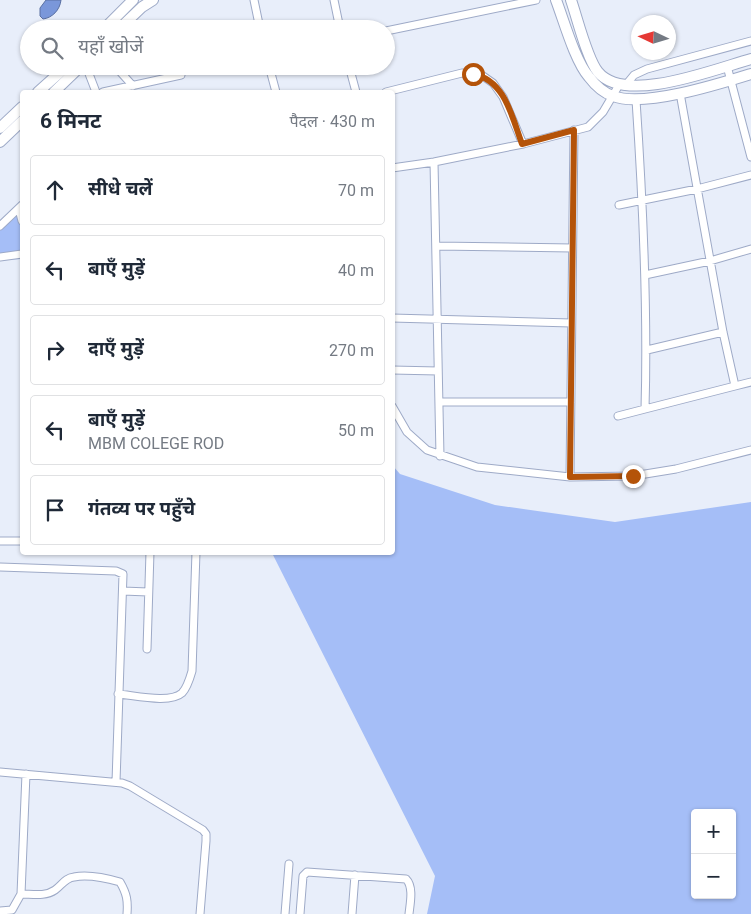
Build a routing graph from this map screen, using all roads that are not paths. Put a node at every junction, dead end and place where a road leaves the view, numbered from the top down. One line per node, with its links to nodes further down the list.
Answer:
1 (133, 0): 8 (street)
2 (153, 0): 9 (street)
3 (254, 0): 10 (street)
4 (334, 0): 11 (street)
5 (536, 0): 12 (street)
6 (556, 0): 35 (street)
7 (571, 0): 25 (street)
8 (113, 20)
9 (128, 20)
10 (258, 20)
11 (338, 20)
12 (395, 29)
13 (751, 41): 25 (street)
14 (751, 59): 15 (street)
15 (727, 66): 24 (street); 25 (street)
16 (751, 74): 24 (street)
17 (57, 75): 27 (street)
18 (72, 75): 28 (street)
19 (89, 75): 29 (street)
20 (123, 75): 26 (street)
21 (181, 75): 26 (street)
22 (271, 75): 31 (street)
23 (351, 75): 32 (street)
24 (730, 80): 34 (street); 43 (street)
25 (622, 85): 35 (street)
26 (133, 86): 30 (street)
27 (40, 90)
28 (56, 90)
29 (95, 90)
30 (113, 90)
31 (275, 90)
32 (355, 90)
33 (394, 90): 42 (street)
34 (680, 93): 36 (street); 47 (street)
35 (612, 96): 36 (street); 40 (street)
36 (636, 100): 48 (street)
37 (20, 109): 39 (street)
38 (20, 122): 41 (street)
39 (0, 128)
40 (574, 130): 42 (street); 53 (street)
41 (0, 142)
42 (522, 144): 44 (street)
43 (751, 157)
44 (434, 162): 45 (street); 52 (street)
45 (395, 168)
46 (751, 175): 47 (street)
47 (697, 189): 48 (street); 57 (street)
48 (643, 201): 49 (street); 58 (street)
49 (619, 205)
50 (20, 208): 51 (street)
51 (0, 226)
52 (436, 246): 53 (street); 60 (street)
53 (572, 248): 61 (street)
54 (751, 249): 57 (street)
55 (20, 254): 56 (street)
56 (0, 257)
57 (710, 261): 58 (street); 62 (street)
58 (645, 275): 63 (street)
59 (395, 318): 60 (street)
60 (437, 319): 61 (street); 65 (street)
61 (571, 323): 69 (street)
62 (723, 332): 63 (street); 67 (street)
63 (647, 350): 70 (street)
64 (395, 370): 65 (street)
65 (438, 371): 68 (street)
66 (751, 382): 67 (street)
67 (735, 386): 70 (street)
68 (439, 402): 69 (street); 74 (street)
69 (571, 402): 75 (street)
70 (645, 409): 72 (street)
71 (395, 411): 74 (street)
72 (618, 416)
73 (751, 450): 75 (street)
74 (440, 456): 75 (street)
75 (570, 477)
76 (0, 541): 77 (street)
77 (20, 541)
78 (150, 555): 82 (street)
79 (196, 555): 84 (street)
80 (0, 567): 81 (street)
81 (123, 591): 82 (street); 84 (street)
82 (148, 592): 83 (street)
83 (147, 649)
84 (118, 694): 87 (street)
85 (0, 772): 86 (street)
86 (26, 774): 87 (street); 90 (street)
87 (116, 782): 93 (street)
88 (289, 864): 94 (street)
89 (354, 876): 95 (street); 96 (street); 97 (street)
90 (21, 894): 91 (street); 92 (street)
91 (0, 911)
92 (127, 914)
93 (200, 914)
94 (285, 914)
95 (300, 914)
96 (352, 914)
97 (409, 914)

